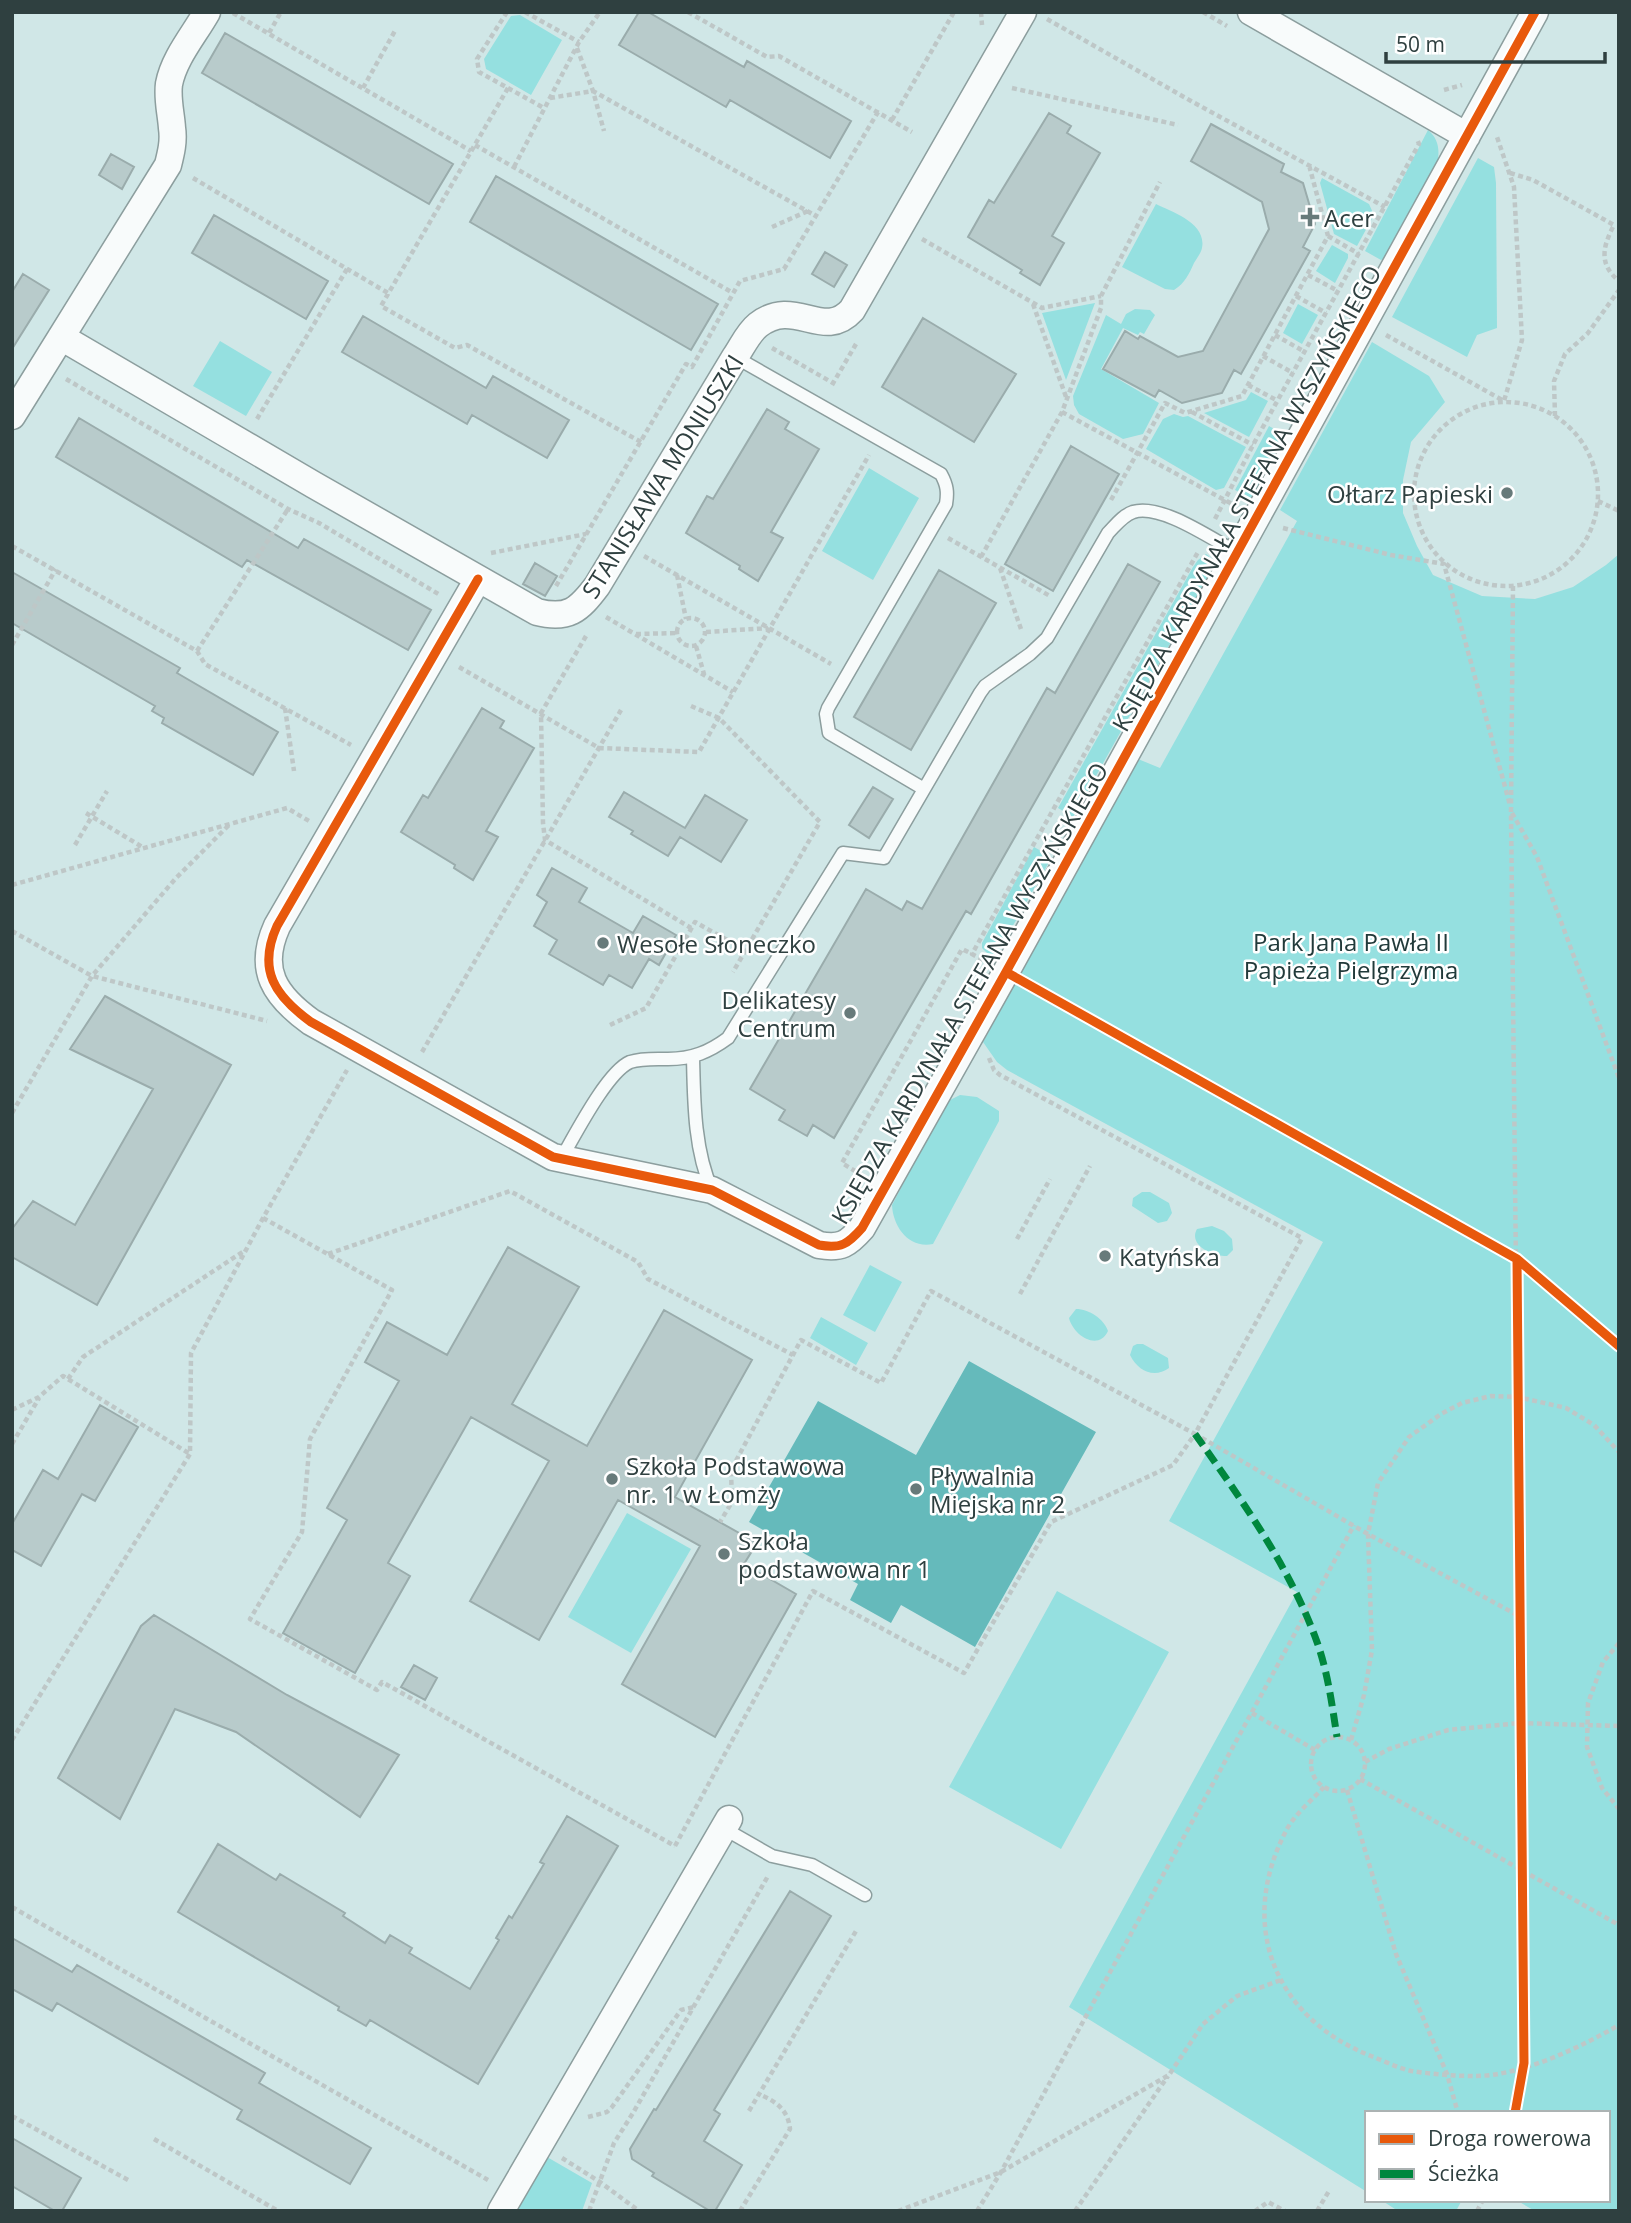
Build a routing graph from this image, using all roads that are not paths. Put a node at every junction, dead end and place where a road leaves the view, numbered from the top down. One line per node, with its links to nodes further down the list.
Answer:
1 (207, 12): 6 (street)
2 (1535, 12): 5 (street, KSIĘDZA KARDYNAŁA STEFANA WYSZYŃSKIEGO)
3 (1033, 15): 7 (street, STANISŁAWA MONIUSZKI)
4 (1245, 22): 5 (street)
5 (1467, 136): 9 (street, KSIĘDZA KARDYNAŁA STEFANA WYSZYŃSKIEGO)
6 (61, 337): 8 (street); 10 (street, STANISŁAWA MONIUSZKI)
7 (735, 357): 10 (street, STANISŁAWA MONIUSZKI); 11 (lane)
8 (12, 416)
9 (1238, 553): 11 (lane); 14 (street, KSIĘDZA KARDYNAŁA STEFANA WYSZYŃSKIEGO)
10 (478, 579): 13 (street, KSIĘDZA KARDYNAŁA STEFANA WYSZYŃSKIEGO)
11 (924, 789): 12 (lane)
12 (693, 1057): 13 (lane); 14 (lane)
13 (561, 1159): 14 (street, KSIĘDZA KARDYNAŁA STEFANA WYSZYŃSKIEGO)
14 (712, 1190)
15 (726, 1823): 16 (lane); 17 (street)
16 (865, 1895)
17 (506, 2202)

